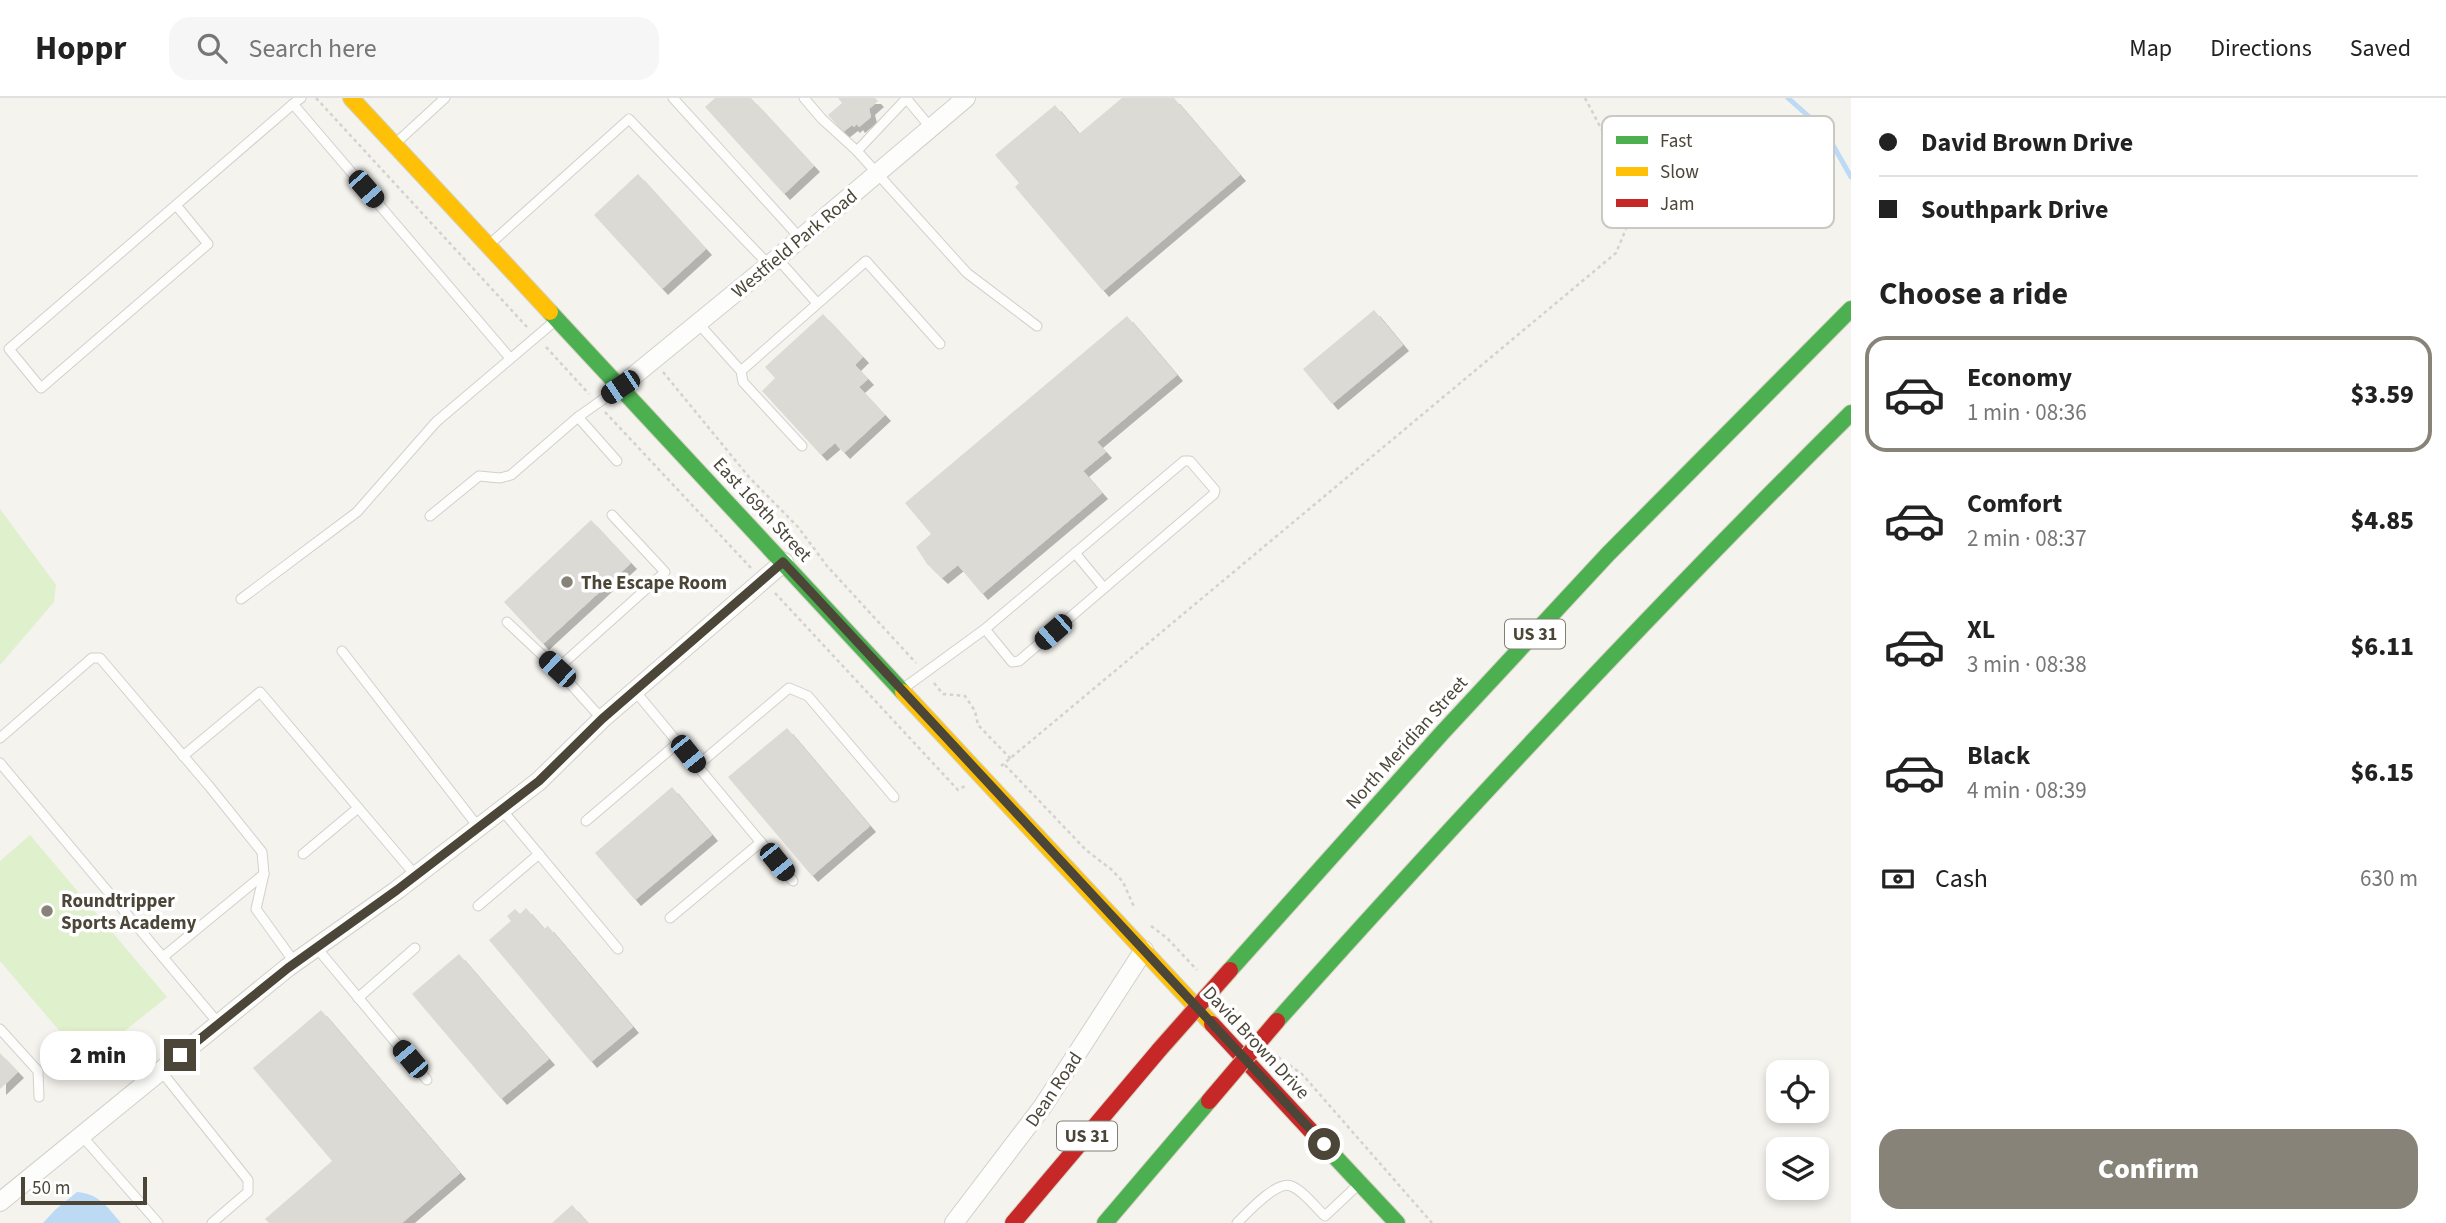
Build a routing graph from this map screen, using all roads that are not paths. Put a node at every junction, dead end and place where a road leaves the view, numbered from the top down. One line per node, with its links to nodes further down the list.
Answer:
1 (351, 98): 9 (main road, East 169th Street)
2 (445, 98): 9 (lane)
3 (673, 98): 13 (lane)
4 (804, 98): 10 (lane)
5 (907, 98): 8 (lane); 10 (lane)
6 (966, 98): 8 (street, Westfield Park Road)
7 (297, 101): 12 (lane); 22 (lane)
8 (931, 128): 11 (street, Westfield Park Road)
9 (395, 144): 14 (main road, East 169th Street)
10 (858, 151): 11 (lane)
11 (877, 174): 13 (street, Westfield Park Road); 20 (lane)
12 (176, 205): 12 (lane)
13 (800, 237): 15 (street, Westfield Park Road)
14 (489, 244): 15 (lane); 18 (main road, East 169th Street)
15 (773, 261): 16 (lane); 19 (street, Westfield Park Road)
16 (817, 303): 21 (lane); 23 (lane)
17 (1851, 309): 79 (main road, North Meridian Street / US 31, bridge)
18 (557, 319): 22 (lane); 24 (main road, East 169th Street)
19 (698, 323): 23 (lane); 24 (street, Westfield Park Road)
20 (1037, 326)
21 (940, 344)
22 (510, 358): 34 (lane)
23 (741, 371): 27 (lane)
24 (620, 387): 26 (lane); 32 (main road, East 169th Street)
25 (1851, 413): 80 (main road, bridge)
26 (579, 417): 28 (lane); 30 (lane)
27 (802, 446)
28 (617, 461)
29 (612, 515): 38 (lane)
30 (430, 516)
31 (1075, 553): 33 (lane); 33 (lane); 36 (lane)
32 (783, 562): 39 (main road, East 169th Street); 40 (street)
33 (1104, 588): 36 (lane)
34 (241, 599)
35 (507, 622): 38 (lane)
36 (985, 629): 39 (lane)
37 (342, 651): 51 (lane)
38 (557, 669): 41 (lane)
39 (902, 689): 63 (main road, East 169th Street)
40 (635, 691): 41 (street); 43 (lane)
41 (602, 719): 49 (street)
42 (0, 738): 44 (lane)
43 (679, 742): 46 (lane); 50 (lane)
44 (183, 756): 48 (lane); 55 (lane)
45 (0, 762): 64 (lane)
46 (698, 765): 47 (lane); 52 (lane)
47 (894, 797)
48 (358, 808): 53 (lane); 56 (lane)
49 (502, 810): 51 (street); 54 (lane)
50 (586, 821)
51 (479, 828): 56 (street)
52 (761, 842): 57 (lane); 59 (lane)
53 (303, 854)
54 (539, 854): 58 (lane); 62 (lane)
55 (264, 874): 64 (lane); 65 (lane)
56 (416, 876): 60 (street)
57 (793, 881)
58 (478, 906)
59 (670, 918)
60 (316, 947): 65 (street); 66 (lane)
61 (415, 948): 66 (lane)
62 (618, 949)
63 (1144, 950): 73 (main road, David Brown Drive); 78 (street, Dean Road)
64 (163, 957): 67 (lane)
65 (295, 962): 67 (street)
66 (358, 998): 70 (lane)
67 (219, 1024): 69 (street)
68 (0, 1029): 71 (lane)
69 (160, 1071): 72 (street); 77 (lane)
70 (427, 1080)
71 (39, 1097)
72 (82, 1136): 74 (street); 76 (lane)
73 (1360, 1183): 75 (lane); 82 (main road, David Brown Drive)
74 (0, 1202)
75 (1329, 1220): 81 (lane)
76 (158, 1223)
77 (212, 1223)
78 (954, 1223)
79 (1013, 1223)
80 (1105, 1223)
81 (1237, 1223)
82 (1397, 1223)

